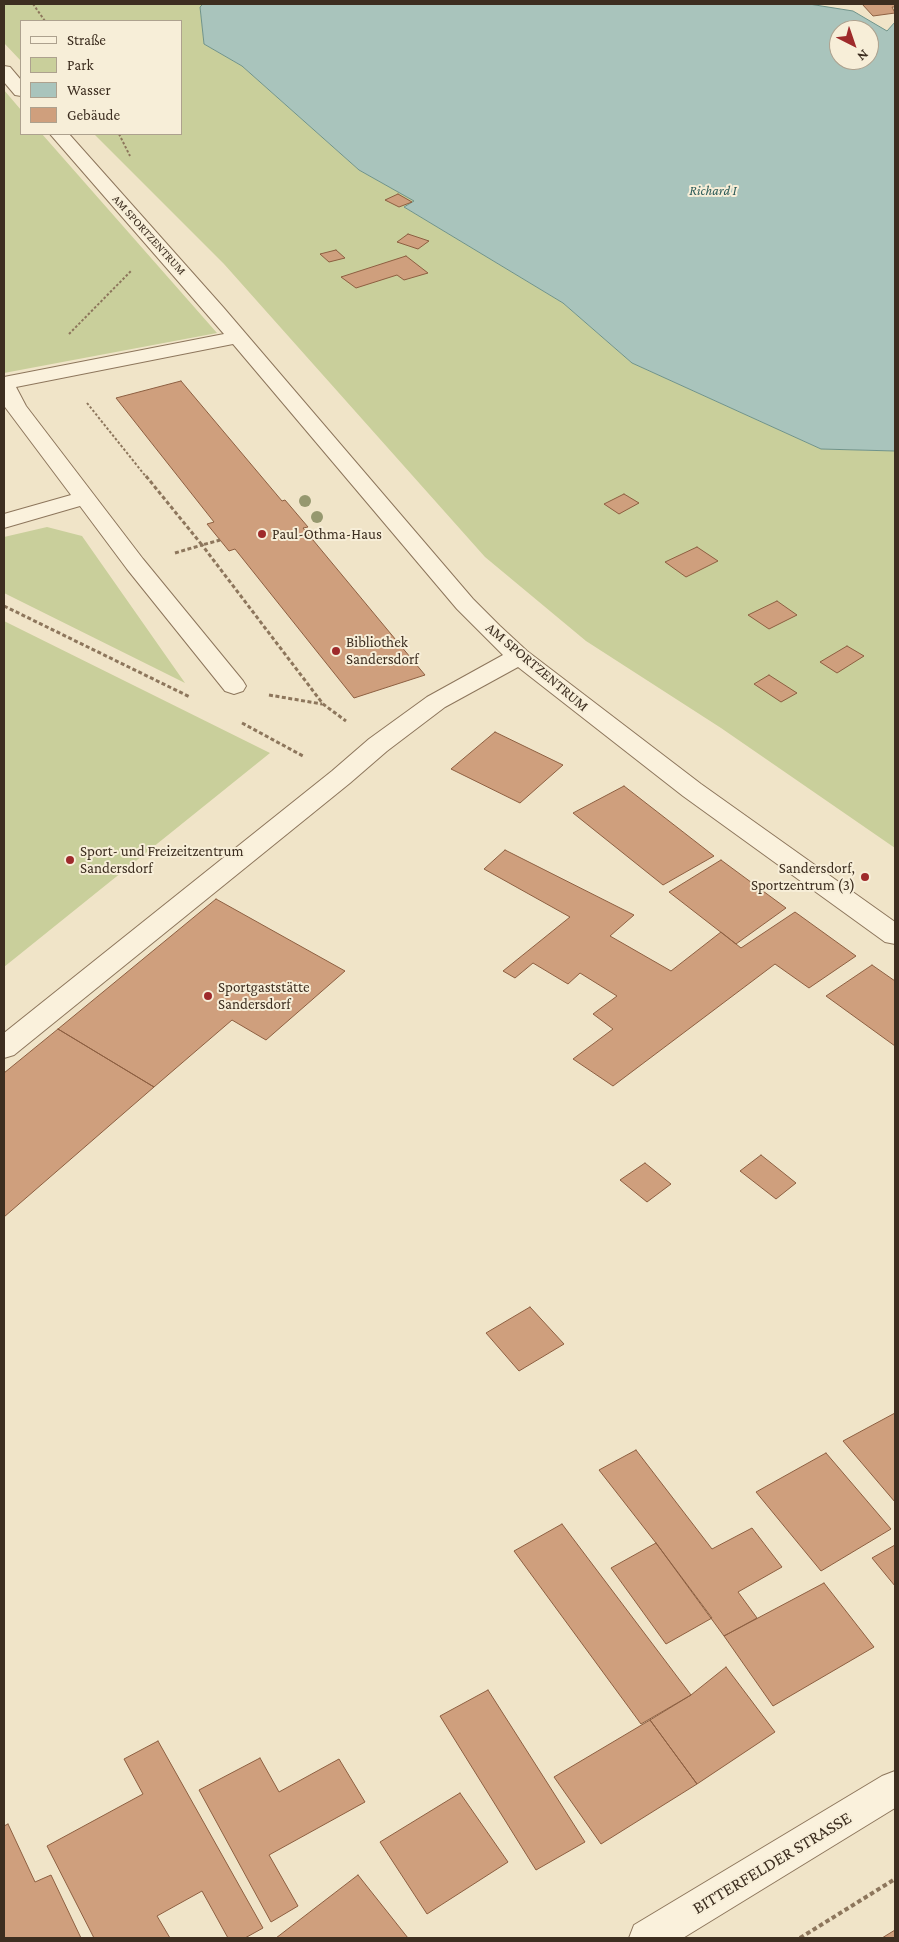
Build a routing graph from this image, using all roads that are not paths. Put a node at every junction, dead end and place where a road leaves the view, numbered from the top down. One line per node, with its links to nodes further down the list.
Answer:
1 (4, 71): 2 (street)
2 (20, 90)
3 (60, 135): 4 (street, AM SPORTZENTRUM)
4 (238, 337): 5 (street); 8 (street, AM SPORTZENTRUM)
5 (4, 384): 6 (street)
6 (86, 498): 7 (street); 9 (street)
7 (4, 521)
8 (519, 656): 10 (street, AM SPORTZENTRUM); 11 (street)
9 (234, 686)
10 (895, 935)
11 (4, 1048)
12 (895, 1788): 13 (street, BITTERFELDER STRASSE)
13 (648, 1938)

